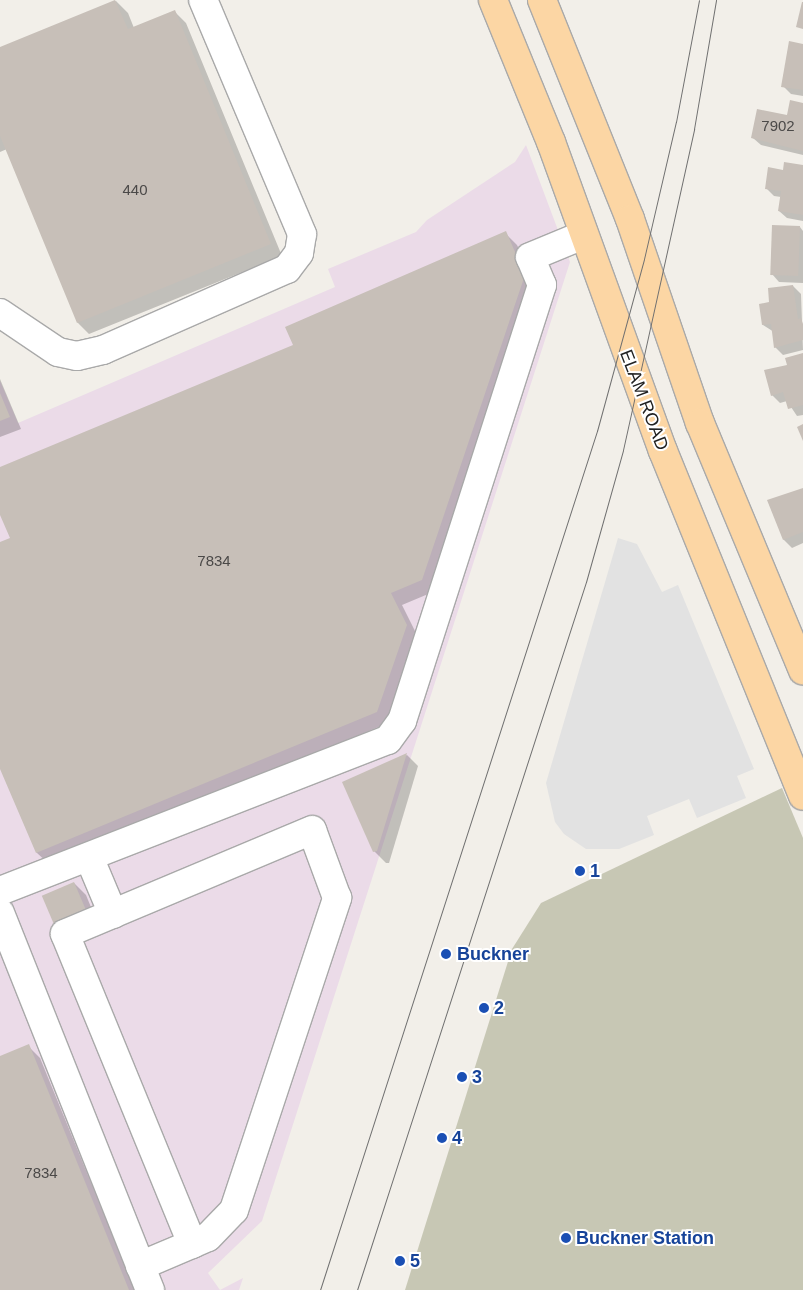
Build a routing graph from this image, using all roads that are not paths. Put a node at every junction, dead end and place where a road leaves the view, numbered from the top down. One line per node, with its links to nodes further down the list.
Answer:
1 (203, 0): 5 (lane)
2 (493, 0): 4 (main road, ELAM ROAD)
3 (542, 0): 6 (main road)
4 (583, 235): 7 (main road, ELAM ROAD); 8 (lane)
5 (0, 313)
6 (803, 670)
7 (803, 796)
8 (88, 857): 9 (lane); 11 (lane)
9 (0, 891)
10 (0, 913): 13 (lane)
11 (113, 914): 12 (lane); 12 (lane)
12 (192, 1244): 13 (lane)
13 (145, 1278)

